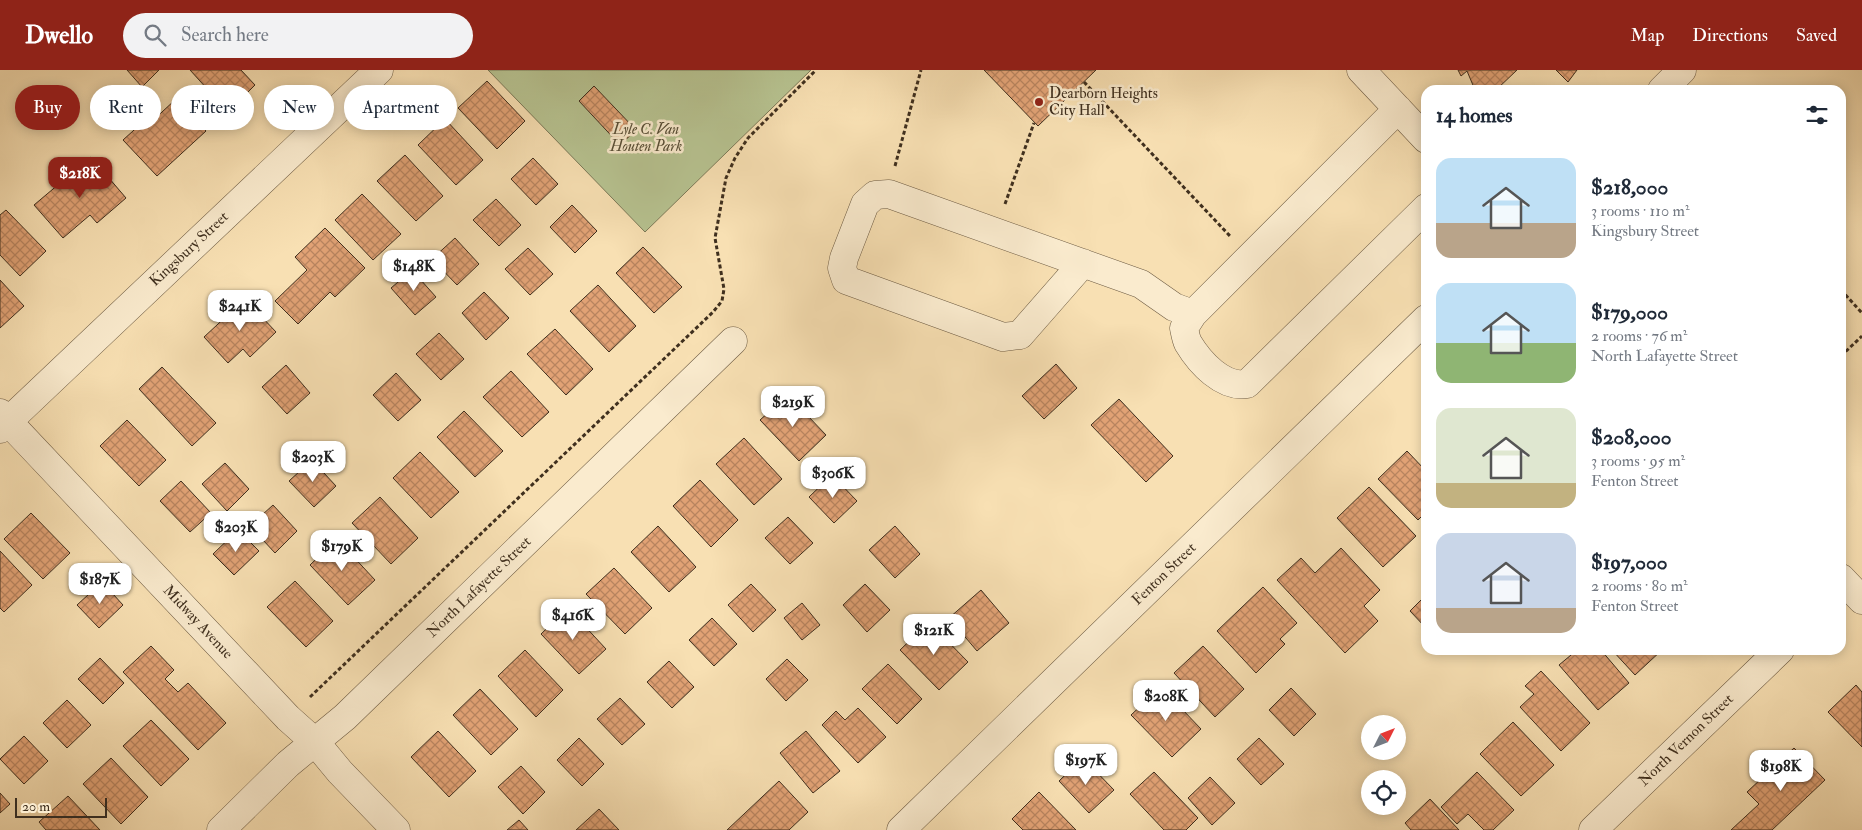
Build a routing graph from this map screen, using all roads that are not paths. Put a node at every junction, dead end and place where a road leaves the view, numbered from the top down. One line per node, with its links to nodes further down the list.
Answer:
1 (379, 70): 12 (street, Kingsbury Street)
2 (1361, 70): 5 (street)
3 (1682, 70): 4 (street)
4 (1667, 85)
5 (1398, 109): 6 (street); 9 (street)
6 (1421, 134)
7 (1421, 213): 9 (street)
8 (1083, 264): 8 (street); 9 (street)
9 (1193, 314)
10 (1421, 324): 17 (street, Fenton Street)
11 (733, 341): 14 (street, North Lafayette Street)
12 (3, 421): 14 (street, Midway Avenue)
13 (1775, 655): 18 (street, North Vernon Street)
14 (316, 743): 15 (street, North Lafayette Street); 16 (street, Midway Avenue)
15 (221, 830)
16 (396, 830)
17 (901, 830)
18 (1593, 830)

